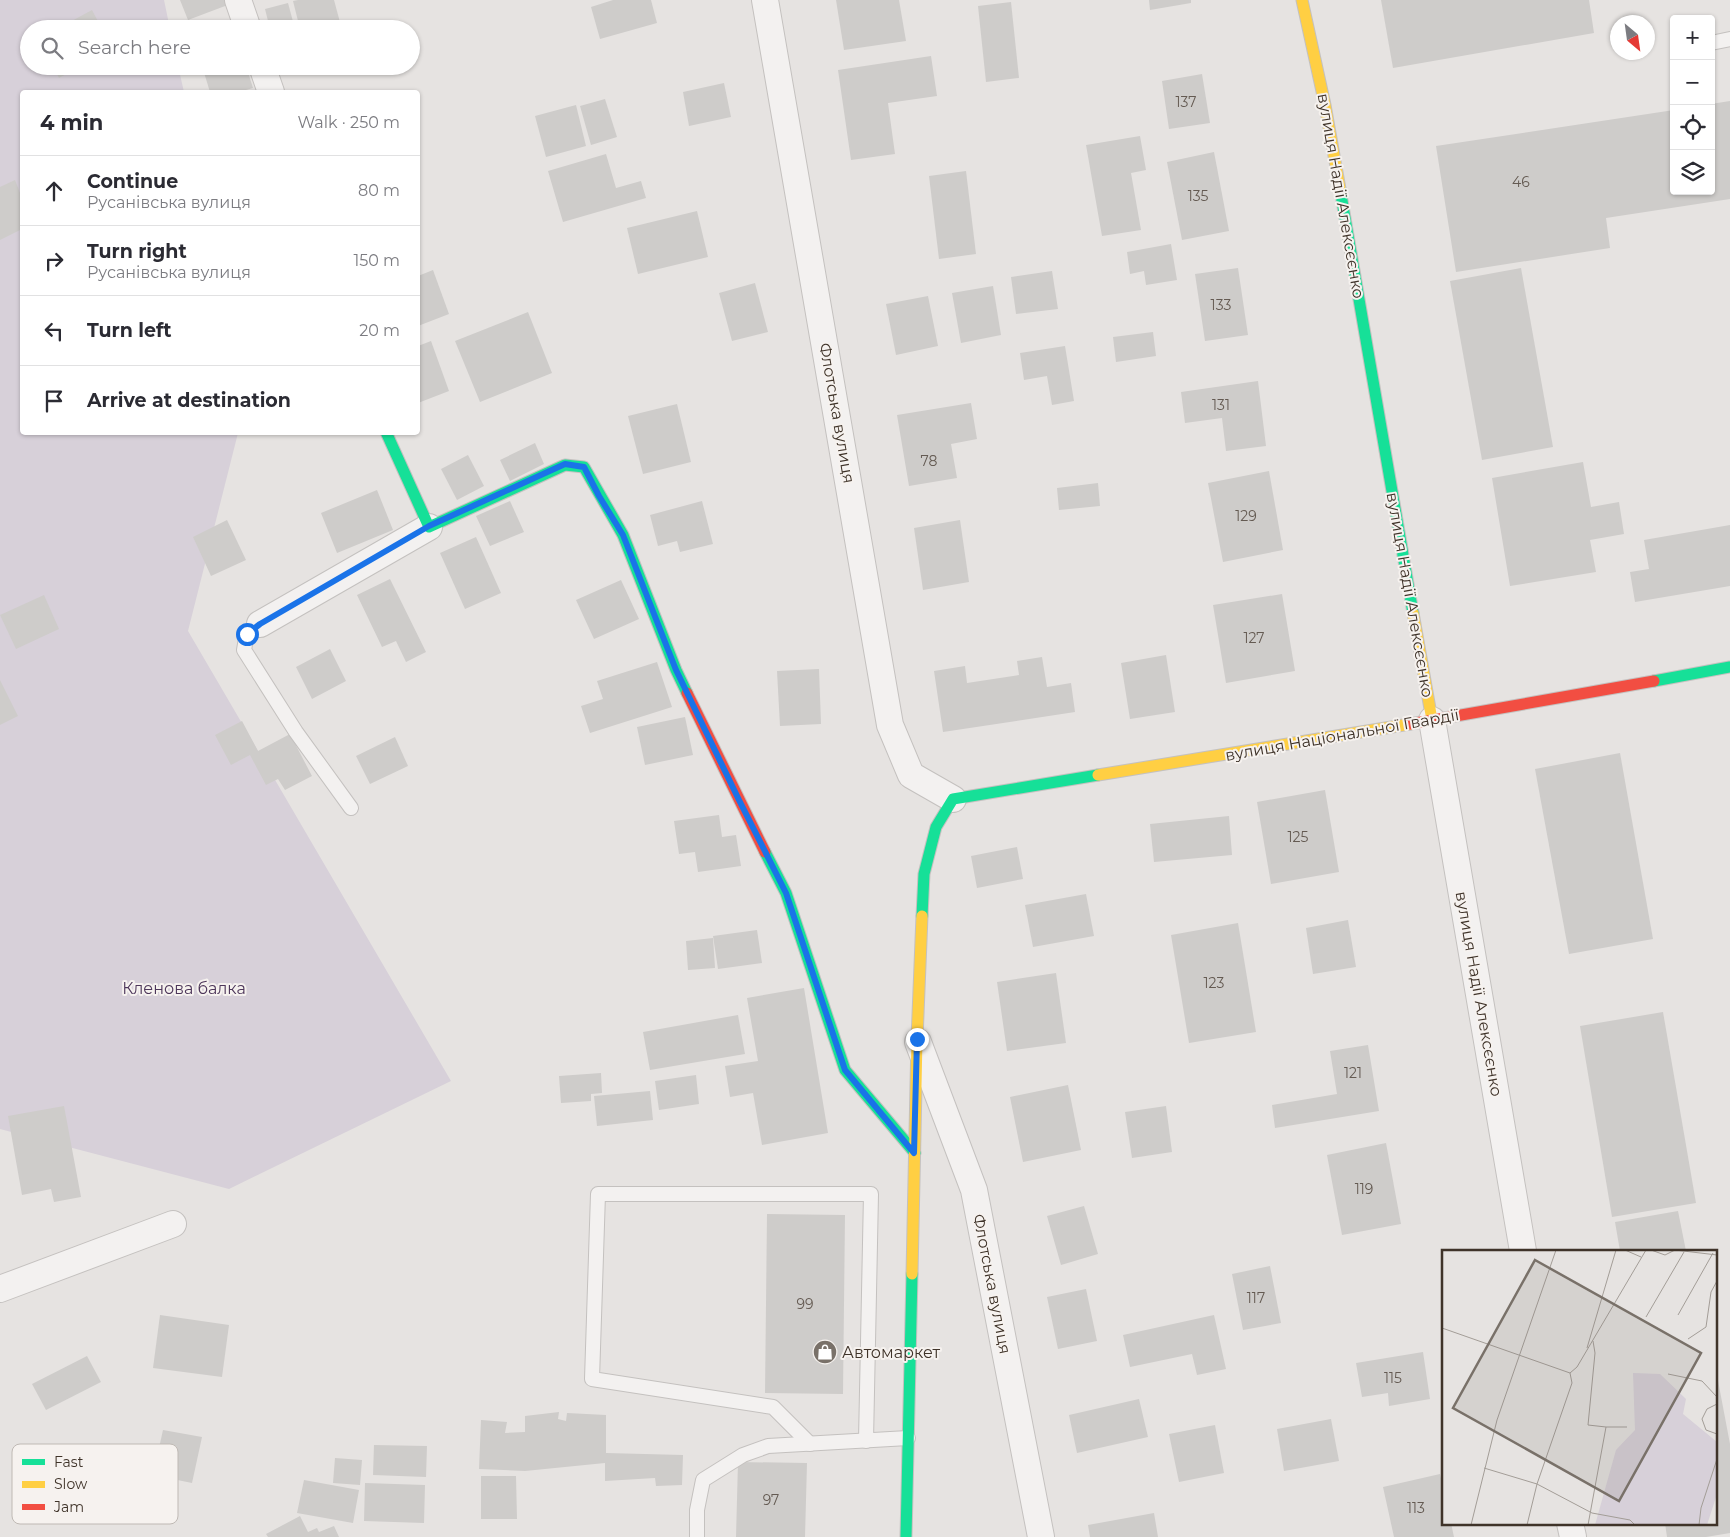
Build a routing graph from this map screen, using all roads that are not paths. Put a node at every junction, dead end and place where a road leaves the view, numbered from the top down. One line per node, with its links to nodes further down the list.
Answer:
1 (238, 0): 4 (street)
2 (765, 0): 14 (street, Флотська вулиця)
3 (1302, 0): 13 (street, вулиця Надії Алексєєнко)
4 (245, 20)
5 (1730, 39): 6 (lane)
6 (1715, 42)
7 (265, 75): 8 (street)
8 (270, 90)
9 (387, 435): 10 (street)
10 (429, 526): 11 (street); 17 (street)
11 (260, 624): 15 (lane)
12 (1730, 667): 13 (street, вулиця Національної Гвардії)
13 (1432, 720): 14 (street, вулиця Національної Гвардії); 19 (street, вулиця Надії Алексєєнко)
14 (953, 799): 16 (street)
15 (351, 808)
16 (917, 1039): 17 (street); 27 (street, Флотська вулиця)
17 (914, 1153): 21 (street)
18 (173, 1224): 20 (street)
19 (1523, 1250)
20 (0, 1289)
21 (908, 1438): 22 (lane); 26 (street)
22 (866, 1441): 23 (lane); 23 (lane)
23 (810, 1444): 25 (lane)
24 (1570, 1524): 28 (street)
25 (696, 1537)
26 (906, 1537)
27 (1041, 1537)
28 (1572, 1537)

